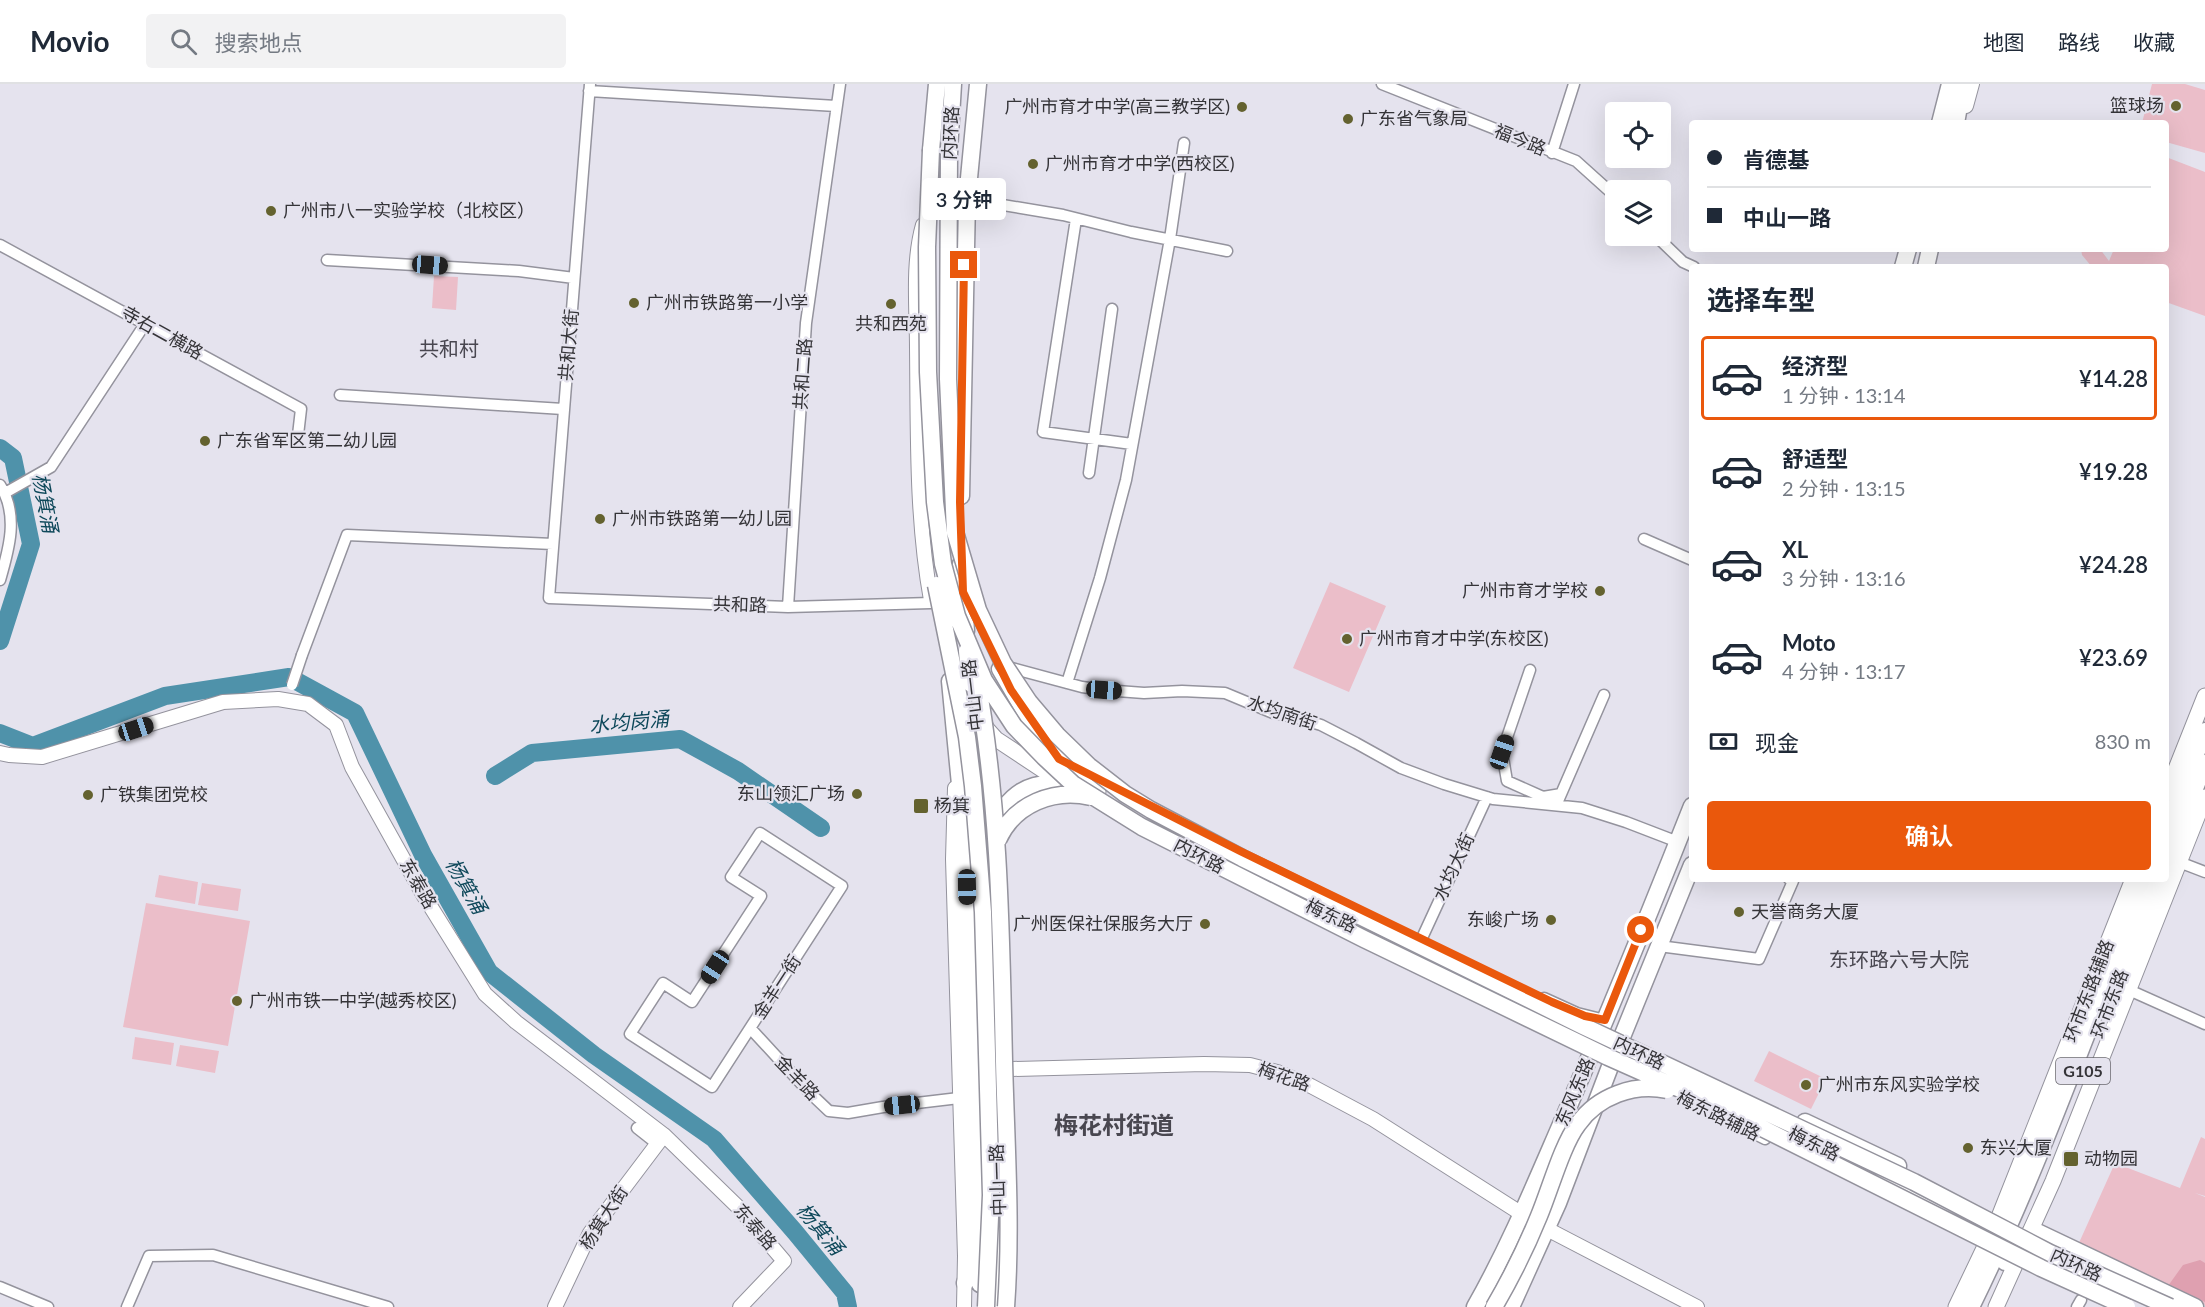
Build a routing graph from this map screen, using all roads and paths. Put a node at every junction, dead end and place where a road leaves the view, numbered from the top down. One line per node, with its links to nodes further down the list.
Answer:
1 (840, 84): 14 (street, 共和二路)
2 (937, 84): 35 (main road, 内环路, bridge)
3 (942, 84): 23 (main road, 中山一路)
4 (953, 84): 45 (main road, 内环路, bridge)
5 (971, 84): 21 (main road)
6 (978, 84): 21 (main road, 中山一路)
7 (1382, 84): 20 (street, 福今路)
8 (1574, 84): 20 (street)
9 (1941, 84): 15 (street)
10 (1950, 84): 16 (main road)
11 (1963, 84): 17 (main road)
12 (1972, 84): 18 (street)
13 (590, 88): 14 (street); 32 (street, 共和大街)
14 (836, 106): 54 (street, 共和二路)
15 (1935, 120)
16 (1941, 120)
17 (1957, 120)
18 (1963, 120)
19 (1184, 143): 26 (street)
20 (1552, 153): 22 (street, 福今路)
21 (969, 166): 24 (main road, 中山一路)
22 (1605, 187)
23 (934, 198): 38 (main road, 中山一路); 42 (street)
24 (967, 199): 25 (street); 51 (main road, 中山一路)
25 (1076, 219): 26 (street); 40 (street)
26 (1170, 239): 29 (street); 41 (street)
27 (0, 245): 34 (street, 寺右二横路)
28 (1666, 246): 31 (street)
29 (1227, 251)
30 (327, 260): 32 (street)
31 (1689, 265)
32 (574, 278): 37 (street, 共和大街)
33 (1112, 309): 40 (street)
34 (145, 324): 39 (street, 寺右二横路); 44 (street)
35 (928, 372): 91 (main road, bridge); 109 (main road, 内环路, bridge)
36 (340, 395): 37 (street)
37 (563, 409): 47 (street, 共和大街)
38 (933, 423): 42 (street); 49 (main road, 中山一路)
39 (298, 435)
40 (1094, 438): 41 (street); 43 (street)
41 (1132, 444): 58 (street)
42 (919, 468): 53 (street)
43 (1089, 473)
44 (3, 489): 50 (street)
45 (955, 532): 79 (main road, 内环路, bridge); 129 (main road, bridge)
46 (1644, 539): 48 (street)
47 (553, 544): 52 (street, 共和大街); 61 (street, bridge)
48 (1689, 559)
49 (941, 567): 55 (main road, 中山一路); 63 (main road)
50 (0, 580)
51 (963, 592): 56 (main road); 63 (main road, 中山一路, bridge)
52 (549, 598): 54 (street, 共和路)
53 (931, 603): 54 (street, 共和路); 55 (street)
54 (788, 607)
55 (946, 634): 66 (main road, 中山一路)
56 (998, 665): 58 (street, 水均南街); 65 (main road)
57 (1530, 670): 70 (street)
58 (1067, 683): 72 (street, 水均南街)
59 (1604, 695): 70 (street)
60 (2205, 696): 69 (main road)
61 (286, 700): 64 (street, 东泰路); 107 (street, 东泰路)
62 (2205, 731): 76 (main road)
63 (984, 736): 65 (main road, 梅东路); 66 (main road); 68 (main road, 梅东路); 78 (main road, 中山一路)
64 (0, 753)
65 (1059, 759): 88 (main road, 梅东路)
66 (958, 762): 94 (main road, 中山一路); 103 (street)
67 (2205, 763): 80 (main road)
68 (1068, 786): 71 (main road); 98 (main road, 梅东路)
69 (2169, 786)
70 (1561, 794): 74 (street)
71 (1016, 795): 78 (main road); 101 (street)
72 (1486, 797): 74 (street, 水均南街); 89 (street, 水均大街)
73 (2205, 797): 80 (main road, 环市东路辅路)
74 (1555, 807): 77 (street, 水均南街)
75 (1689, 814): 77 (main road, 东风东路)
76 (2169, 822)
77 (1678, 842): 95 (main road, 东风东路)
78 (987, 851): 99 (main road, 中山一路)
79 (1242, 858): 91 (main road, bridge); 93 (main road, 内环路, bridge)
80 (2171, 860): 82 (street)
81 (1689, 872): 90 (main road, 东风东路)
82 (2205, 872)
83 (1793, 882): 90 (street)
84 (2132, 882): 113 (main road, 环市东路辅路)
85 (2146, 882): 113 (main road, 环市东路 / G105)
86 (2158, 882): 116 (main road, 环市东路 / G105)
87 (2164, 882): 92 (main road, 环市东路辅路)
88 (1313, 894): 89 (street); 95 (main road, 梅东路)
89 (1422, 938): 95 (street)
90 (1659, 946): 100 (main road, 东风东路)
91 (985, 947): 127 (main road, bridge)
92 (2129, 990): 96 (street); 112 (main road, 环市东路辅路)
93 (1527, 999): 108 (main road, bridge); 140 (main road, 内环路, bridge)
94 (971, 1014): 99 (street); 105 (main road, 中山一路)
95 (1605, 1020): 98 (main road, 东风东路)
96 (2205, 1024)
97 (751, 1029): 97 (street, 金羊一街); 103 (street, 金羊路)
98 (1593, 1050): 110 (main road, 东风东路)
99 (994, 1054): 101 (street); 102 (main road, 中山一路)
100 (1615, 1055): 111 (main road, 东风东路); 113 (main road, 梅东路)
101 (1012, 1070): 102 (street); 104 (main road); 110 (street, 梅花路); 117 (street)
102 (995, 1089): 104 (main road, 中山一路); 105 (street)
103 (959, 1098): 118 (street)
104 (996, 1110): 115 (main road, 中山一路)
105 (974, 1122): 114 (main road, 中山一路)
106 (637, 1128): 107 (street)
107 (660, 1139): 123 (street, 杨箕大街); 124 (street, 东泰路)
108 (1901, 1168): 113 (street)
109 (1851, 1173): 132 (main road, bridge); 139 (main road, 内环路, bridge)
110 (1522, 1214): 131 (main road, 东风东路)
111 (1547, 1229): 133 (main road, 东风东路); 134 (street)
112 (2032, 1230): 116 (main road); 138 (main road, 环市东路辅路); 141 (main road)
113 (1997, 1233): 135 (main road, 环市东路辅路); 136 (main road, G105)
114 (980, 1242): 118 (main road); 126 (main road, 中山一路)
115 (999, 1252): 117 (main road); 128 (main road, 中山一路)
116 (2005, 1262): 137 (main road, G105)
117 (1014, 1280): 130 (street)
118 (965, 1283): 125 (street)
119 (0, 1287): 120 (street)
120 (48, 1307)
121 (127, 1307): 122 (street)
122 (388, 1307)
123 (555, 1307)
124 (740, 1307)
125 (964, 1307)
126 (979, 1307)
127 (986, 1307)
128 (995, 1307)
129 (1006, 1307)
130 (1012, 1307)
131 (1475, 1307)
132 (1494, 1307)
133 (1511, 1307)
134 (1698, 1307)
135 (1956, 1307)
136 (1971, 1307)
137 (1984, 1307)
138 (1996, 1307)
139 (2127, 1307)
140 (2170, 1307)
141 (2195, 1307)

